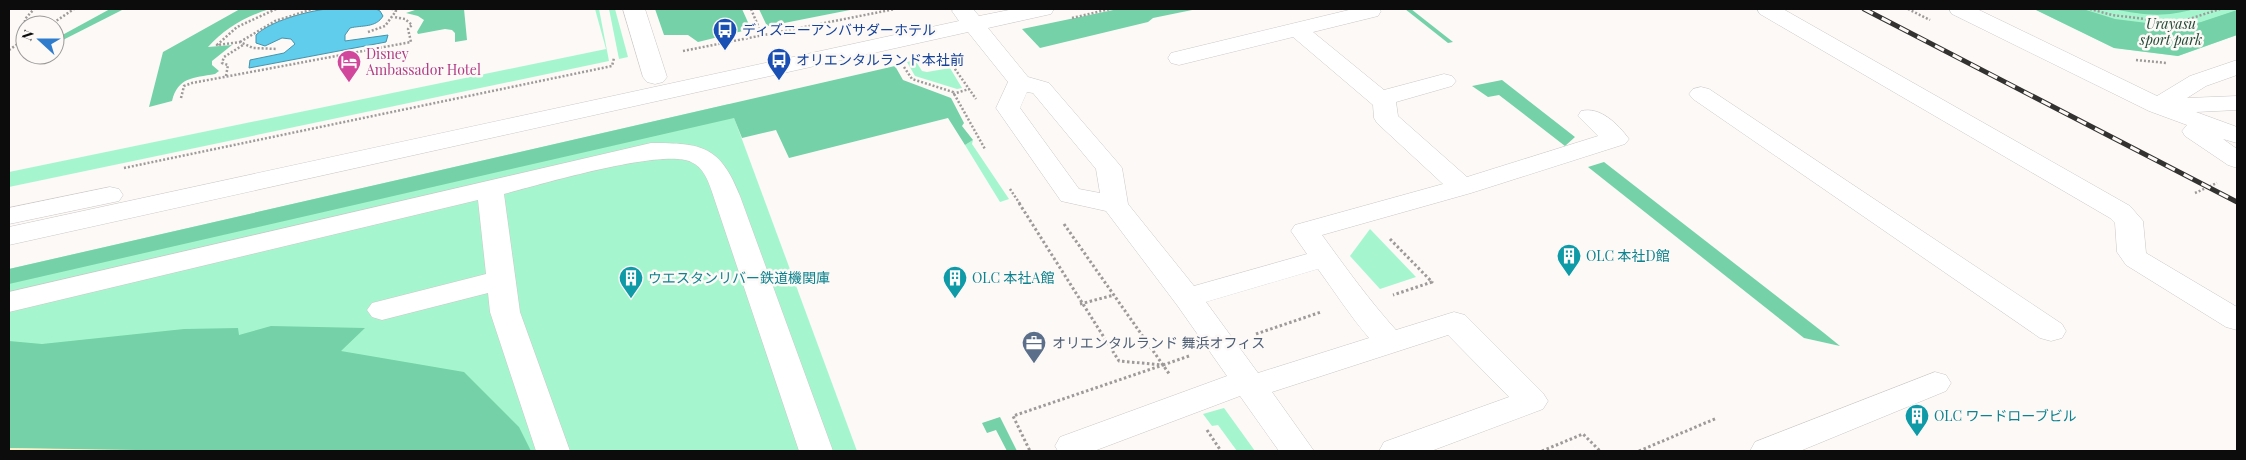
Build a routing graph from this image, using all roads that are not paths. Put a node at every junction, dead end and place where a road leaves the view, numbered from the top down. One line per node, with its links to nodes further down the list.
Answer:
1 (634, 9): 10 (street)
2 (1043, 9): 6 (street)
3 (1768, 9): 30 (street)
4 (1960, 9): 16 (street)
5 (1370, 11): 7 (street)
6 (968, 14): 10 (street); 12 (street); 24 (street)
7 (1298, 30): 8 (street); 14 (street)
8 (1179, 58)
9 (2237, 67): 16 (street)
10 (655, 77): 23 (street)
11 (1444, 81): 14 (street)
12 (1020, 82): 22 (street); 22 (street)
13 (1701, 94): 31 (street)
14 (1380, 99): 20 (street)
15 (2237, 103): 16 (street)
16 (2158, 106): 18 (street); 19 (street)
17 (1590, 116): 20 (street)
18 (2237, 136)
19 (2237, 160)
20 (1462, 187): 25 (street)
21 (490, 189): 26 (street); 28 (street); 36 (street)
22 (1114, 206): 27 (street)
23 (9, 216)
24 (9, 236)
25 (1324, 258): 27 (street); 32 (street)
26 (501, 280): 29 (street); 35 (street)
27 (1187, 298): 34 (street)
28 (9, 302)
29 (382, 310)
30 (2237, 320)
31 (2051, 331)
32 (1390, 342): 34 (street); 39 (street)
33 (1935, 383): 40 (street)
34 (1249, 384): 37 (street); 38 (street)
35 (553, 451)
36 (816, 451)
37 (1076, 451)
38 (1298, 451)
39 (1396, 451)
40 (1767, 451)

